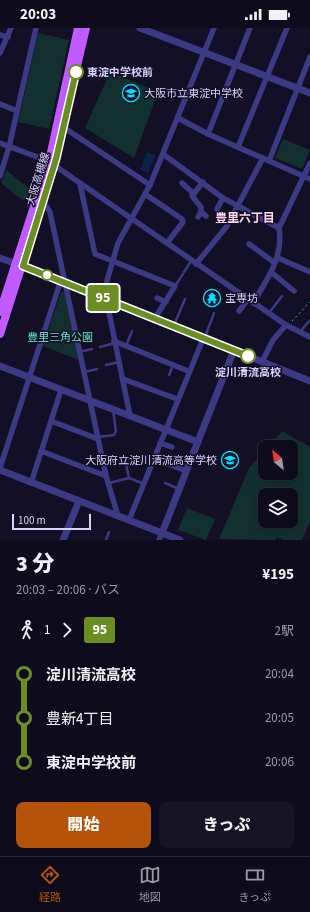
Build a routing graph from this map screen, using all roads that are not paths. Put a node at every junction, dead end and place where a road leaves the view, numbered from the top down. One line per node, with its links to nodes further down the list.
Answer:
1 (11, 28): 10 (street)
2 (35, 28): 19 (street)
3 (78, 28): 29 (main road, 大阪高槻線)
4 (86, 28): 21 (main road, 大阪高槻線)
5 (140, 28): 11 (street)
6 (214, 28): 11 (street)
7 (250, 28): 14 (street)
8 (287, 28): 15 (street)
9 (0, 35): 10 (street)
10 (8, 37): 12 (street)
11 (204, 52): 14 (street); 20 (street)
12 (0, 54)
13 (310, 57): 16 (street)
14 (235, 64): 15 (street); 22 (street)
15 (266, 76): 16 (street); 25 (street)
16 (297, 88): 17 (street); 28 (street)
17 (310, 93)
18 (0, 104): 19 (street)
19 (17, 111): 24 (street)
20 (178, 118): 22 (street); 26 (street)
21 (63, 127): 29 (main road, 大阪高槻線); 36 (street)
22 (208, 134): 25 (street)
23 (0, 143): 24 (street)
24 (9, 147): 29 (street); 31 (street)
25 (238, 147): 27 (street)
26 (163, 154): 33 (street); 36 (street)
27 (263, 158): 28 (street); 41 (street)
28 (269, 161): 32 (street)
29 (51, 163): 35 (street); 40 (main road, 大阪高槻線); 54 (main road, 大阪高槻線)
30 (310, 164): 32 (street)
31 (0, 176)
32 (308, 178): 45 (street)
33 (203, 182): 38 (street); 39 (street)
34 (182, 183): 38 (street)
35 (80, 184): 44 (street); 50 (street)
36 (150, 185): 37 (street)
37 (145, 194): 44 (street); 46 (street)
38 (194, 194): 43 (street)
39 (223, 198): 41 (street); 42 (street)
40 (43, 201): 54 (main road, 大阪高槻線); 57 (street)
41 (238, 206): 45 (street); 51 (street)
42 (217, 208)
43 (202, 215)
44 (132, 218): 46 (street); 50 (street)
45 (279, 228): 49 (street)
46 (167, 243): 51 (street)
47 (249, 244): 52 (street)
48 (0, 258): 54 (street)
49 (278, 258): 52 (street); 55 (street)
50 (112, 261): 58 (street); 62 (street)
51 (194, 262): 58 (lane); 64 (street)
52 (275, 263): 56 (street)
53 (310, 263): 55 (street)
54 (19, 264): 57 (street); 68 (main road, 大阪高槻線); 77 (main road, 大阪高槻線)
55 (309, 271)
56 (271, 272): 59 (street); 66 (street)
57 (65, 282): 62 (street); 85 (street); 95 (street)
58 (175, 286): 65 (street)
59 (294, 291)
60 (282, 296): 70 (lane)
61 (157, 298): 65 (street)
62 (106, 299): 71 (street); 80 (street)
63 (185, 299): 73 (lane)
64 (248, 299): 66 (street); 67 (street)
65 (166, 302): 71 (street)
66 (253, 303): 70 (street)
67 (239, 311)
68 (0, 312)
69 (214, 313): 79 (lane)
70 (269, 314): 74 (street)
71 (155, 318): 73 (street)
72 (310, 320): 76 (lane)
73 (174, 326): 79 (street)
74 (286, 326): 76 (street); 87 (street)
75 (132, 332): 81 (lane)
76 (299, 333): 78 (street)
77 (0, 334)
78 (310, 338)
79 (203, 339): 84 (street); 92 (street)
80 (115, 342): 81 (street); 82 (lane); 86 (street)
81 (126, 346): 89 (street)
82 (100, 347)
83 (92, 348): 85 (lane)
84 (234, 350): 87 (street); 106 (street)
85 (79, 352): 93 (street)
86 (119, 362): 88 (lane); 96 (street)
87 (262, 362): 97 (street)
88 (106, 365)
89 (173, 365): 92 (street); 94 (lane)
90 (0, 366): 95 (street)
91 (97, 369): 93 (lane)
92 (188, 371): 99 (street)
93 (84, 372): 100 (street)
94 (169, 375)
95 (29, 377): 98 (street); 112 (street)
96 (123, 380): 99 (street); 102 (street)
97 (310, 381)
98 (61, 390): 100 (street); 103 (street)
99 (177, 399): 104 (street)
100 (91, 402): 101 (street); 105 (street)
101 (113, 410): 102 (street); 105 (lane)
102 (130, 416): 104 (street)
103 (51, 421): 105 (street); 109 (street)
104 (165, 430): 106 (street); 107 (street)
105 (98, 438): 114 (street)
106 (198, 442): 113 (street)
107 (160, 443): 108 (street); 110 (street)
108 (172, 447)
109 (41, 451): 114 (street); 116 (street)
110 (154, 458): 113 (street); 119 (street)
111 (126, 464): 115 (lane)
112 (0, 469): 116 (street)
113 (186, 471): 120 (street)
114 (106, 476): 117 (street)
115 (129, 478): 117 (lane); 119 (lane)
116 (31, 483): 121 (street)
117 (108, 483): 122 (street)
118 (165, 483): 120 (lane)
119 (144, 484): 123 (street)
120 (180, 489): 125 (street)
121 (78, 501): 122 (street); 126 (street)
122 (118, 516): 123 (street)
123 (130, 520): 125 (street)
124 (109, 532): 127 (lane)
125 (161, 537): 128 (street)
126 (63, 540)
127 (106, 540)
128 (180, 540)

